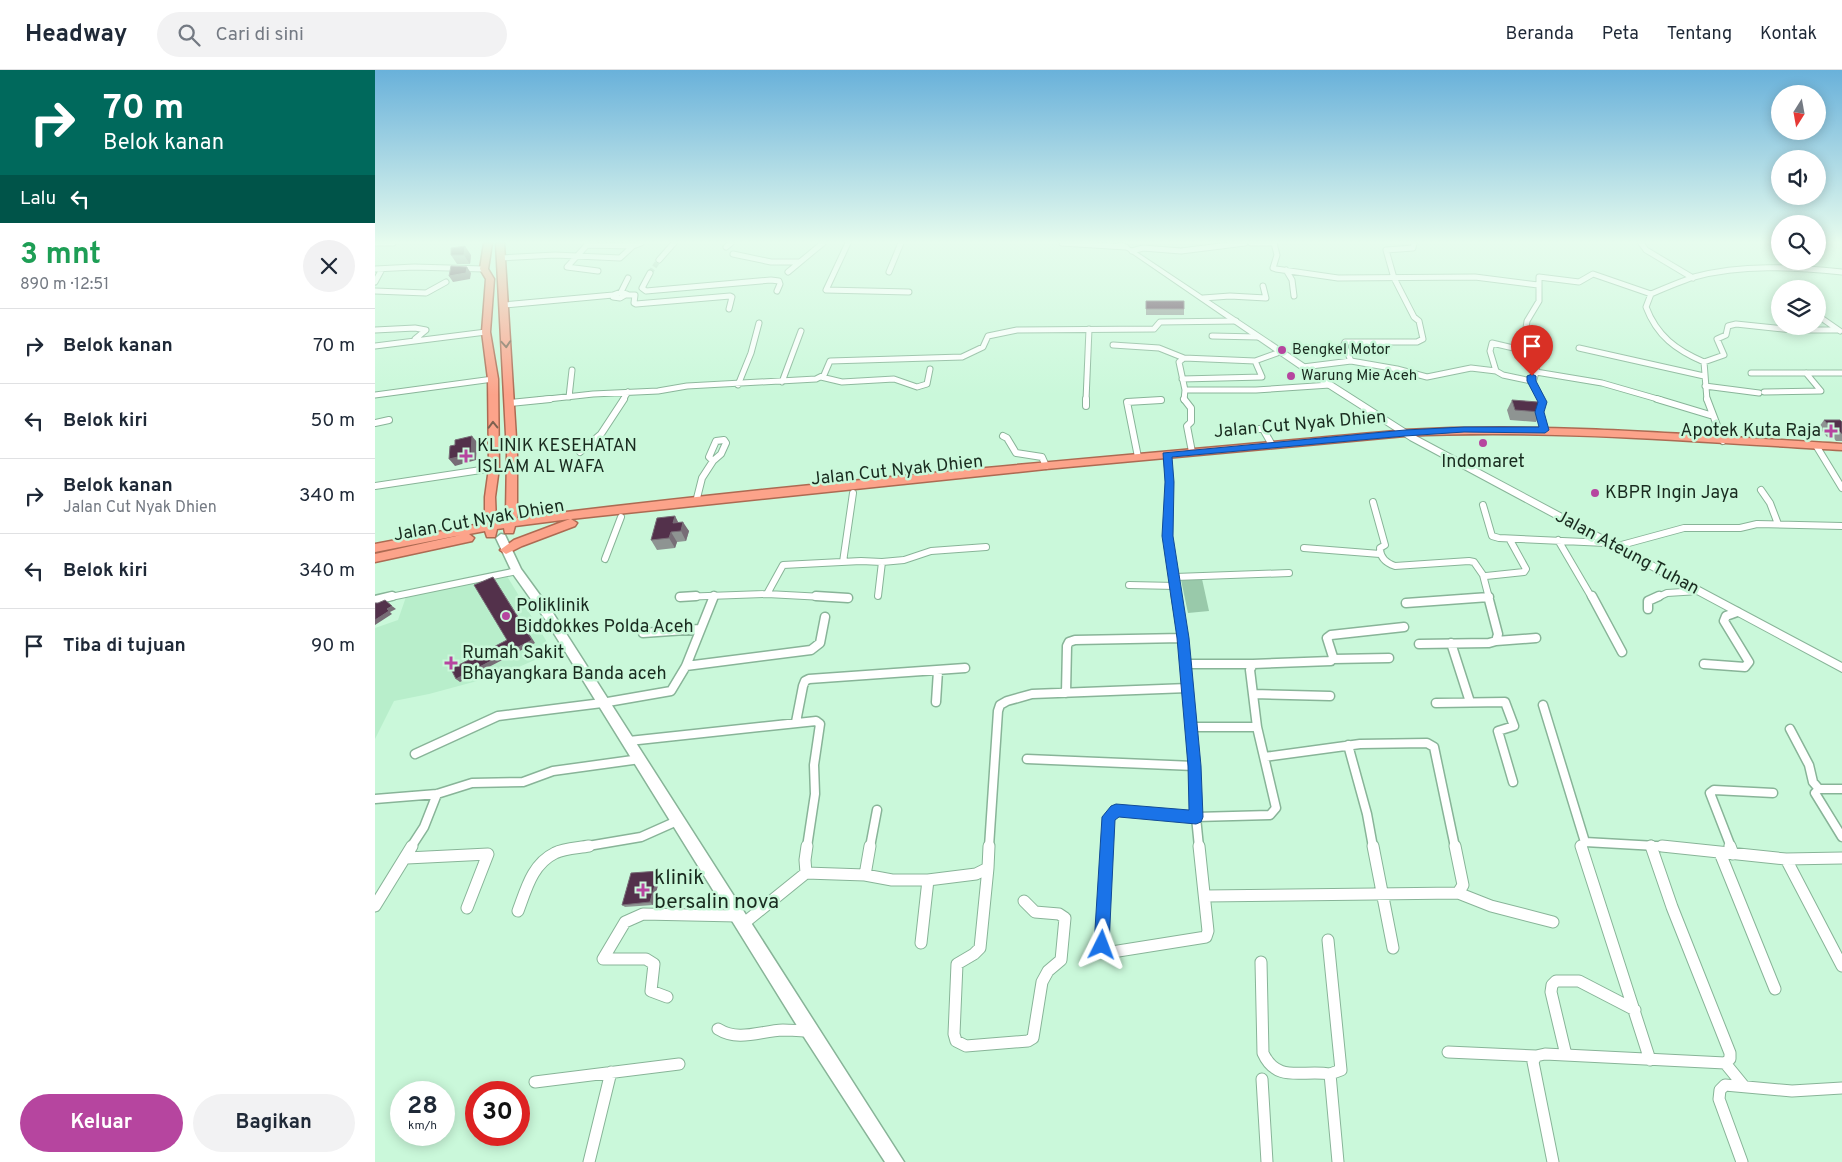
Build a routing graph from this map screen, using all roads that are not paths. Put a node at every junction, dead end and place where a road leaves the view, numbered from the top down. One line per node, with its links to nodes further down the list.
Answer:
1 (491, 294): 21 (highway)
2 (503, 294): 10 (highway)
3 (624, 294): 10 (street); 11 (street)
4 (1197, 294): 9 (street, Jalan Ateung Tuhan)
5 (1265, 294): 9 (street)
6 (1403, 294): 34 (street)
7 (1541, 294): 31 (street)
8 (1651, 294): 35 (street)
9 (1203, 298): 13 (street, Jalan Ateung Tuhan)
10 (504, 305): 58 (highway, one-way to 58)
11 (729, 309)
12 (1826, 320): 15 (street)
13 (1236, 321): 17 (street); 23 (street, Jalan Ateung Tuhan)
14 (759, 323): 50 (street)
15 (1832, 324): 16 (street); 20 (street)
16 (1842, 324)
17 (1089, 329): 45 (street); 59 (street)
18 (375, 330): 24 (street)
19 (801, 331): 49 (street)
20 (1840, 331): 35 (street)
21 (486, 332): 24 (street); 46 (highway)
22 (1212, 336): 23 (street)
23 (1258, 336): 30 (street, Jalan Ateung Tuhan)
24 (414, 340): 28 (street)
25 (1482, 341): 26 (street)
26 (1492, 343): 31 (street); 39 (street)
27 (1113, 345): 32 (street)
28 (375, 346)
29 (1579, 348): 44 (street)
30 (1280, 352): 33 (street); 36 (street, Jalan Ateung Tuhan)
31 (1539, 354): 40 (street)
32 (1184, 358): 33 (street); 47 (street)
33 (1255, 361): 47 (street)
34 (1351, 361): 36 (street); 39 (street)
35 (1704, 362): 44 (street)
36 (1303, 367): 51 (street, Jalan Ateung Tuhan)
37 (930, 369): 45 (street)
38 (572, 370): 56 (street)
39 (1496, 371): 48 (street)
40 (1536, 372): 48 (street); 60 (street)
41 (1751, 373): 42 (street)
42 (1806, 373): 43 (street); 52 (street)
43 (1842, 373)
44 (1703, 376): 52 (street)
45 (821, 377): 49 (street)
46 (493, 379): 55 (street); 77 (highway, one-way to 46)
47 (1182, 379): 53 (street)
48 (1531, 381): 64 (street)
49 (782, 382): 50 (street)
50 (738, 385): 54 (street)
51 (1330, 385): 53 (street); 65 (street, Jalan Ateung Tuhan)
52 (1705, 386): 60 (street)
53 (1185, 390): 72 (street)
54 (628, 392): 56 (street); 71 (street)
55 (375, 395)
56 (569, 397): 58 (street)
57 (1161, 400): 73 (street)
58 (510, 403): 89 (highway)
59 (1085, 406)
60 (1710, 415): 67 (street)
61 (389, 420): 62 (street)
62 (375, 423)
63 (1247, 429): 68 (street)
64 (1545, 430): 65 (highway, Jalan Cut Nyak Dhien); 67 (highway, Jalan Cut Nyak Dhien)
65 (1409, 435): 68 (highway, Jalan Cut Nyak Dhien); 74 (highway, Jalan Cut Nyak Dhien); 92 (street, Jalan Ateung Tuhan)
66 (1003, 436): 76 (street)
67 (1723, 441): 69 (highway, Jalan Cut Nyak Dhien)
68 (1273, 445): 72 (highway, Jalan Cut Nyak Dhien)
69 (1817, 447): 70 (highway, Jalan Cut Nyak Dhien); 80 (street)
70 (1842, 447)
71 (580, 452)
72 (1192, 452): 74 (highway, Jalan Cut Nyak Dhien)
73 (1138, 457): 74 (highway, Jalan Cut Nyak Dhien); 76 (highway, Jalan Cut Nyak Dhien)
74 (1167, 458): 81 (highway, Jalan Cut Nyak Dhien); 104 (street)
75 (713, 461): 82 (street)
76 (1046, 466): 82 (highway, Jalan Cut Nyak Dhien)
77 (494, 468): 78 (street); 89 (highway)
78 (375, 486)
79 (1761, 490): 87 (street)
80 (1842, 491)
81 (853, 493): 85 (highway, Jalan Cut Nyak Dhien); 99 (street)
82 (696, 502): 89 (highway, Jalan Cut Nyak Dhien)
83 (1373, 502): 96 (street)
84 (1483, 505): 90 (street)
85 (621, 517): 86 (highway, Jalan Cut Nyak Dhien); 98 (street)
86 (571, 523): 89 (highway, Jalan Cut Nyak Dhien); 89 (highway)
87 (1778, 524): 88 (street); 92 (street)
88 (1842, 526)
89 (502, 533): 94 (highway, Jalan Cut Nyak Dhien); 97 (highway, Jalan Cut Nyak Dhien); 101 (main road)
90 (1510, 540): 91 (street); 103 (street)
91 (1558, 540): 92 (street); 127 (street)
92 (1610, 545): 107 (street, Jalan Ateung Tuhan)
93 (986, 547): 100 (street)
94 (375, 548)
95 (1304, 548): 96 (street)
96 (1380, 554): 103 (street)
97 (375, 558)
98 (605, 558)
99 (843, 562): 100 (street); 108 (street)
100 (882, 562): 110 (street)
101 (517, 571): 114 (street); 143 (main road)
102 (1289, 573): 104 (street)
103 (1483, 575): 112 (street)
104 (1175, 576): 106 (street)
105 (1129, 586): 106 (street)
106 (1176, 586): 122 (street)
107 (1699, 591): 116 (street); 117 (street, Jalan Ateung Tuhan)
108 (767, 594): 109 (street); 113 (street)
109 (714, 596): 111 (street); 120 (street)
110 (878, 596)
111 (680, 597)
112 (1489, 597): 115 (street); 124 (street)
113 (848, 598)
114 (375, 600)
115 (1406, 602)
116 (1648, 609)
117 (1737, 612): 132 (street); 135 (street, Jalan Ateung Tuhan)
118 (825, 616): 133 (street)
119 (1404, 627): 129 (street)
120 (700, 629): 121 (street); 133 (street)
121 (643, 633)
122 (1183, 638): 130 (street); 138 (street)
123 (1535, 638): 124 (street)
124 (1497, 641): 125 (street)
125 (1451, 643): 126 (street); 142 (street)
126 (1419, 644)
127 (1622, 652)
128 (1389, 658): 129 (street)
129 (1333, 659): 131 (street)
130 (1186, 664): 131 (street); 137 (street)
131 (1253, 664): 139 (street)
132 (1704, 664)
133 (686, 666): 143 (street)
134 (965, 668): 136 (street)
135 (1842, 668)
136 (938, 671): 141 (street); 146 (street)
137 (1188, 688): 138 (street); 147 (street)
138 (1066, 693): 174 (street)
139 (1253, 694): 140 (street); 148 (street)
140 (1330, 696)
141 (937, 702)
142 (1471, 702): 144 (street); 157 (street)
143 (602, 703): 150 (main road); 152 (street)
144 (1436, 703)
145 (1543, 705): 167 (street)
146 (797, 722): 150 (street); 175 (street)
147 (1190, 727): 148 (street); 156 (street)
148 (1257, 727): 153 (street)
149 (1790, 728): 158 (street)
150 (629, 741): 154 (main road)
151 (1349, 745): 153 (street); 179 (street); 180 (street)
152 (415, 754)
153 (1264, 757): 164 (street)
154 (640, 759): 161 (street); 165 (main road)
155 (1027, 759): 156 (street)
156 (1194, 766): 164 (street)
157 (1513, 782)
158 (1819, 789): 159 (street); 166 (street)
159 (1842, 789)
160 (1773, 793): 170 (street)
161 (437, 794): 162 (street); 171 (street)
162 (375, 800)
163 (877, 810): 176 (street)
164 (1196, 817): 181 (street); 181 (street)
165 (677, 821): 185 (street); 186 (main road)
166 (1842, 837)
167 (1585, 842): 168 (street); 195 (street)
168 (1651, 845): 169 (street); 202 (street)
169 (1720, 853): 170 (street); 193 (street)
170 (1733, 854): 173 (street)
171 (407, 858): 178 (street); 184 (street)
172 (1842, 858): 173 (street)
173 (1786, 859): 192 (street)
174 (988, 868): 177 (street); 182 (street)
175 (806, 873): 176 (street); 186 (street)
176 (865, 875): 177 (street)
177 (928, 880): 189 (street)
178 (379, 893): 183 (street)
179 (1458, 893): 180 (street); 187 (street)
180 (1381, 894): 181 (street); 190 (street)
181 (1205, 896)
182 (1024, 901)
183 (375, 906)
184 (467, 908)
185 (518, 911)
186 (740, 920): 194 (street); 197 (main road)
187 (1553, 922)
188 (1328, 940): 205 (street)
189 (921, 943)
190 (1393, 948)
191 (1261, 962): 205 (street)
192 (1842, 966)
193 (1775, 989)
194 (667, 997)
195 (1635, 1010): 199 (street); 201 (street)
196 (718, 1028): 197 (street)
197 (810, 1031): 211 (main road)
198 (1448, 1052): 200 (street)
199 (1566, 1055): 200 (street); 201 (street)
200 (1536, 1056): 214 (street)
201 (1650, 1060): 202 (street)
202 (1725, 1062): 208 (street)
203 (679, 1064): 204 (street)
204 (611, 1072): 207 (street); 210 (street)
205 (1329, 1074): 213 (street)
206 (1262, 1079): 212 (street)
207 (535, 1082)
208 (1743, 1085): 209 (street); 215 (street)
209 (1842, 1088)
210 (589, 1162)
211 (895, 1162)
212 (1267, 1162)
213 (1338, 1162)
214 (1553, 1162)
215 (1742, 1162)

